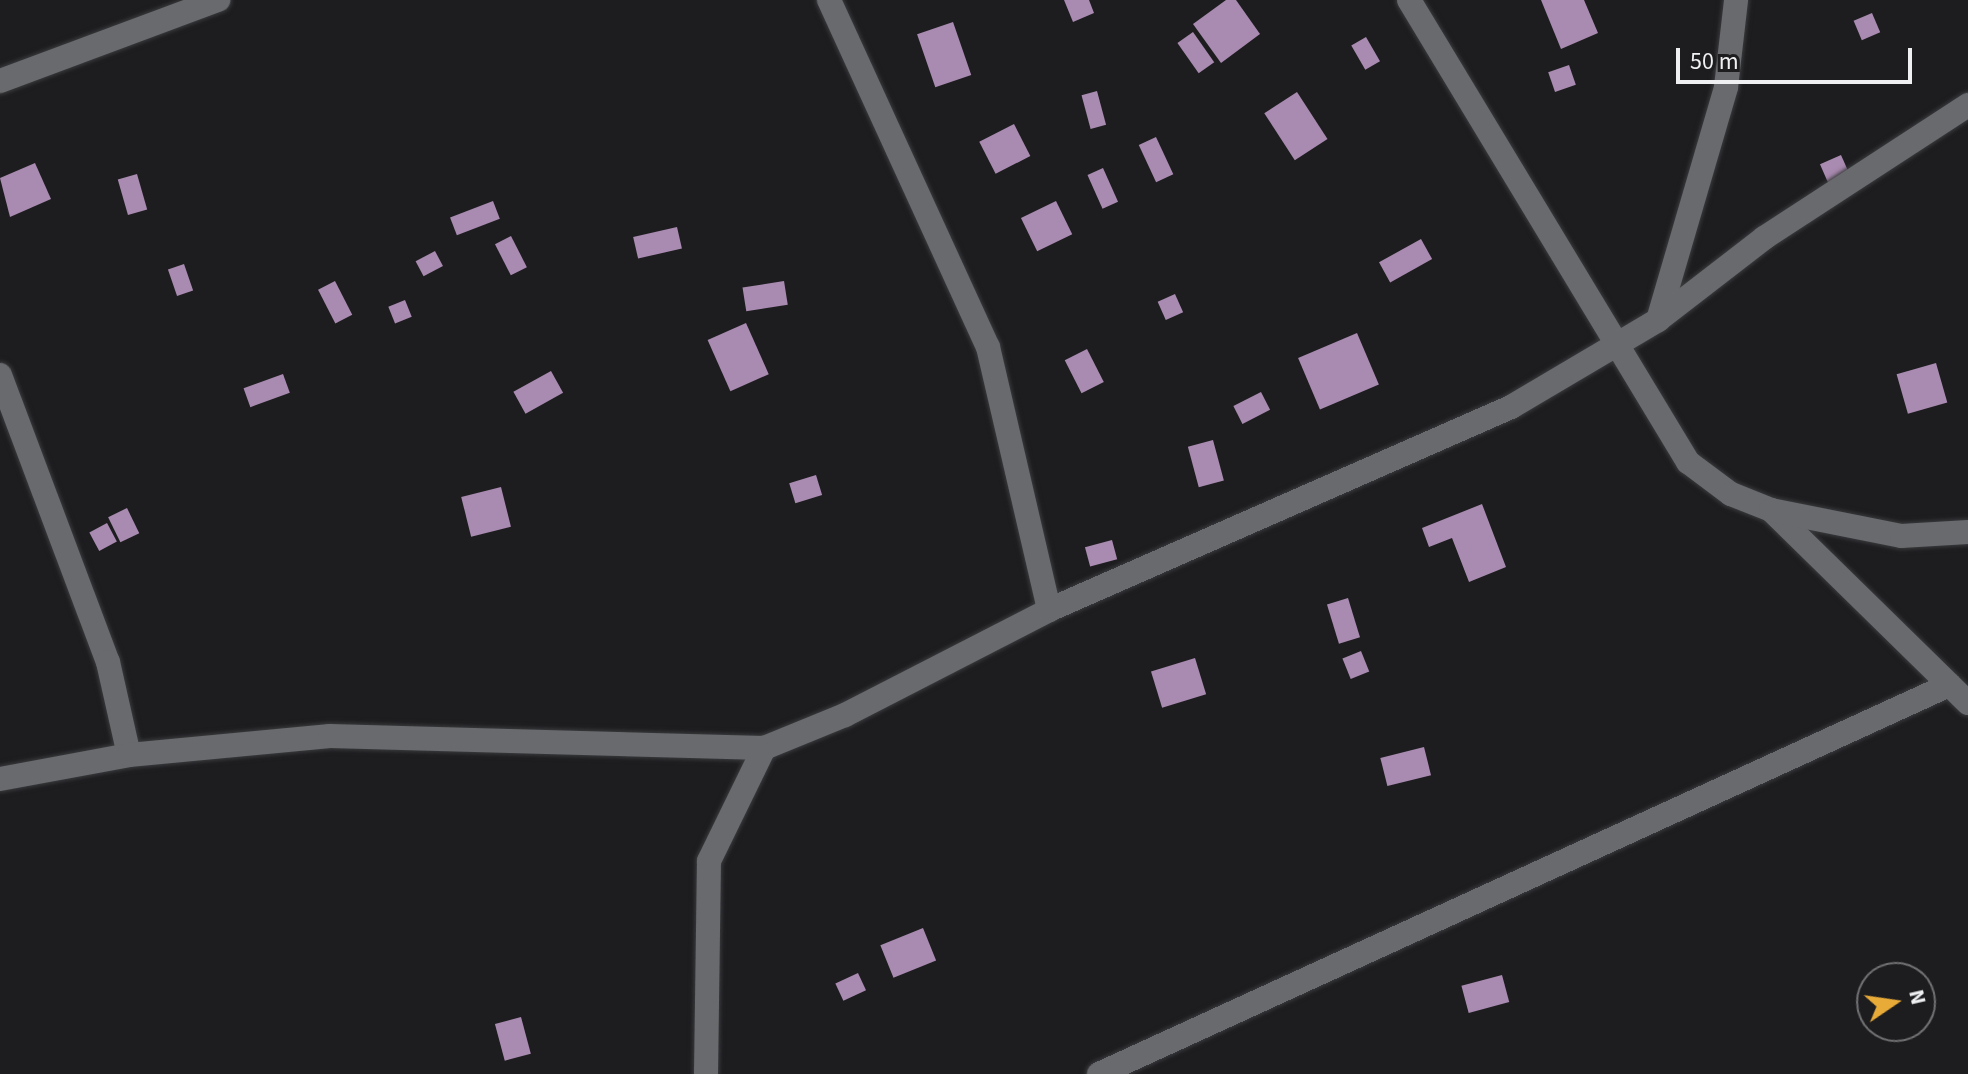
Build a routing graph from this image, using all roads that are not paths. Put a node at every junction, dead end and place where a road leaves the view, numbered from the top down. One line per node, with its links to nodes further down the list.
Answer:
1 (218, 0): 5 (street)
2 (829, 0): 12 (street)
3 (1409, 0): 8 (street)
4 (1736, 0): 7 (street)
5 (0, 81)
6 (1968, 105): 7 (street)
7 (1658, 320): 8 (street)
8 (1613, 342): 10 (street); 12 (street)
9 (0, 375): 16 (street)
10 (1771, 510): 11 (street); 13 (street)
11 (1968, 532)
12 (1049, 610): 15 (street)
13 (1949, 685): 14 (street); 19 (street)
14 (1968, 703)
15 (764, 748): 16 (street); 18 (street)
16 (129, 755): 17 (street)
17 (0, 779)
18 (706, 1074)
19 (1099, 1074)

